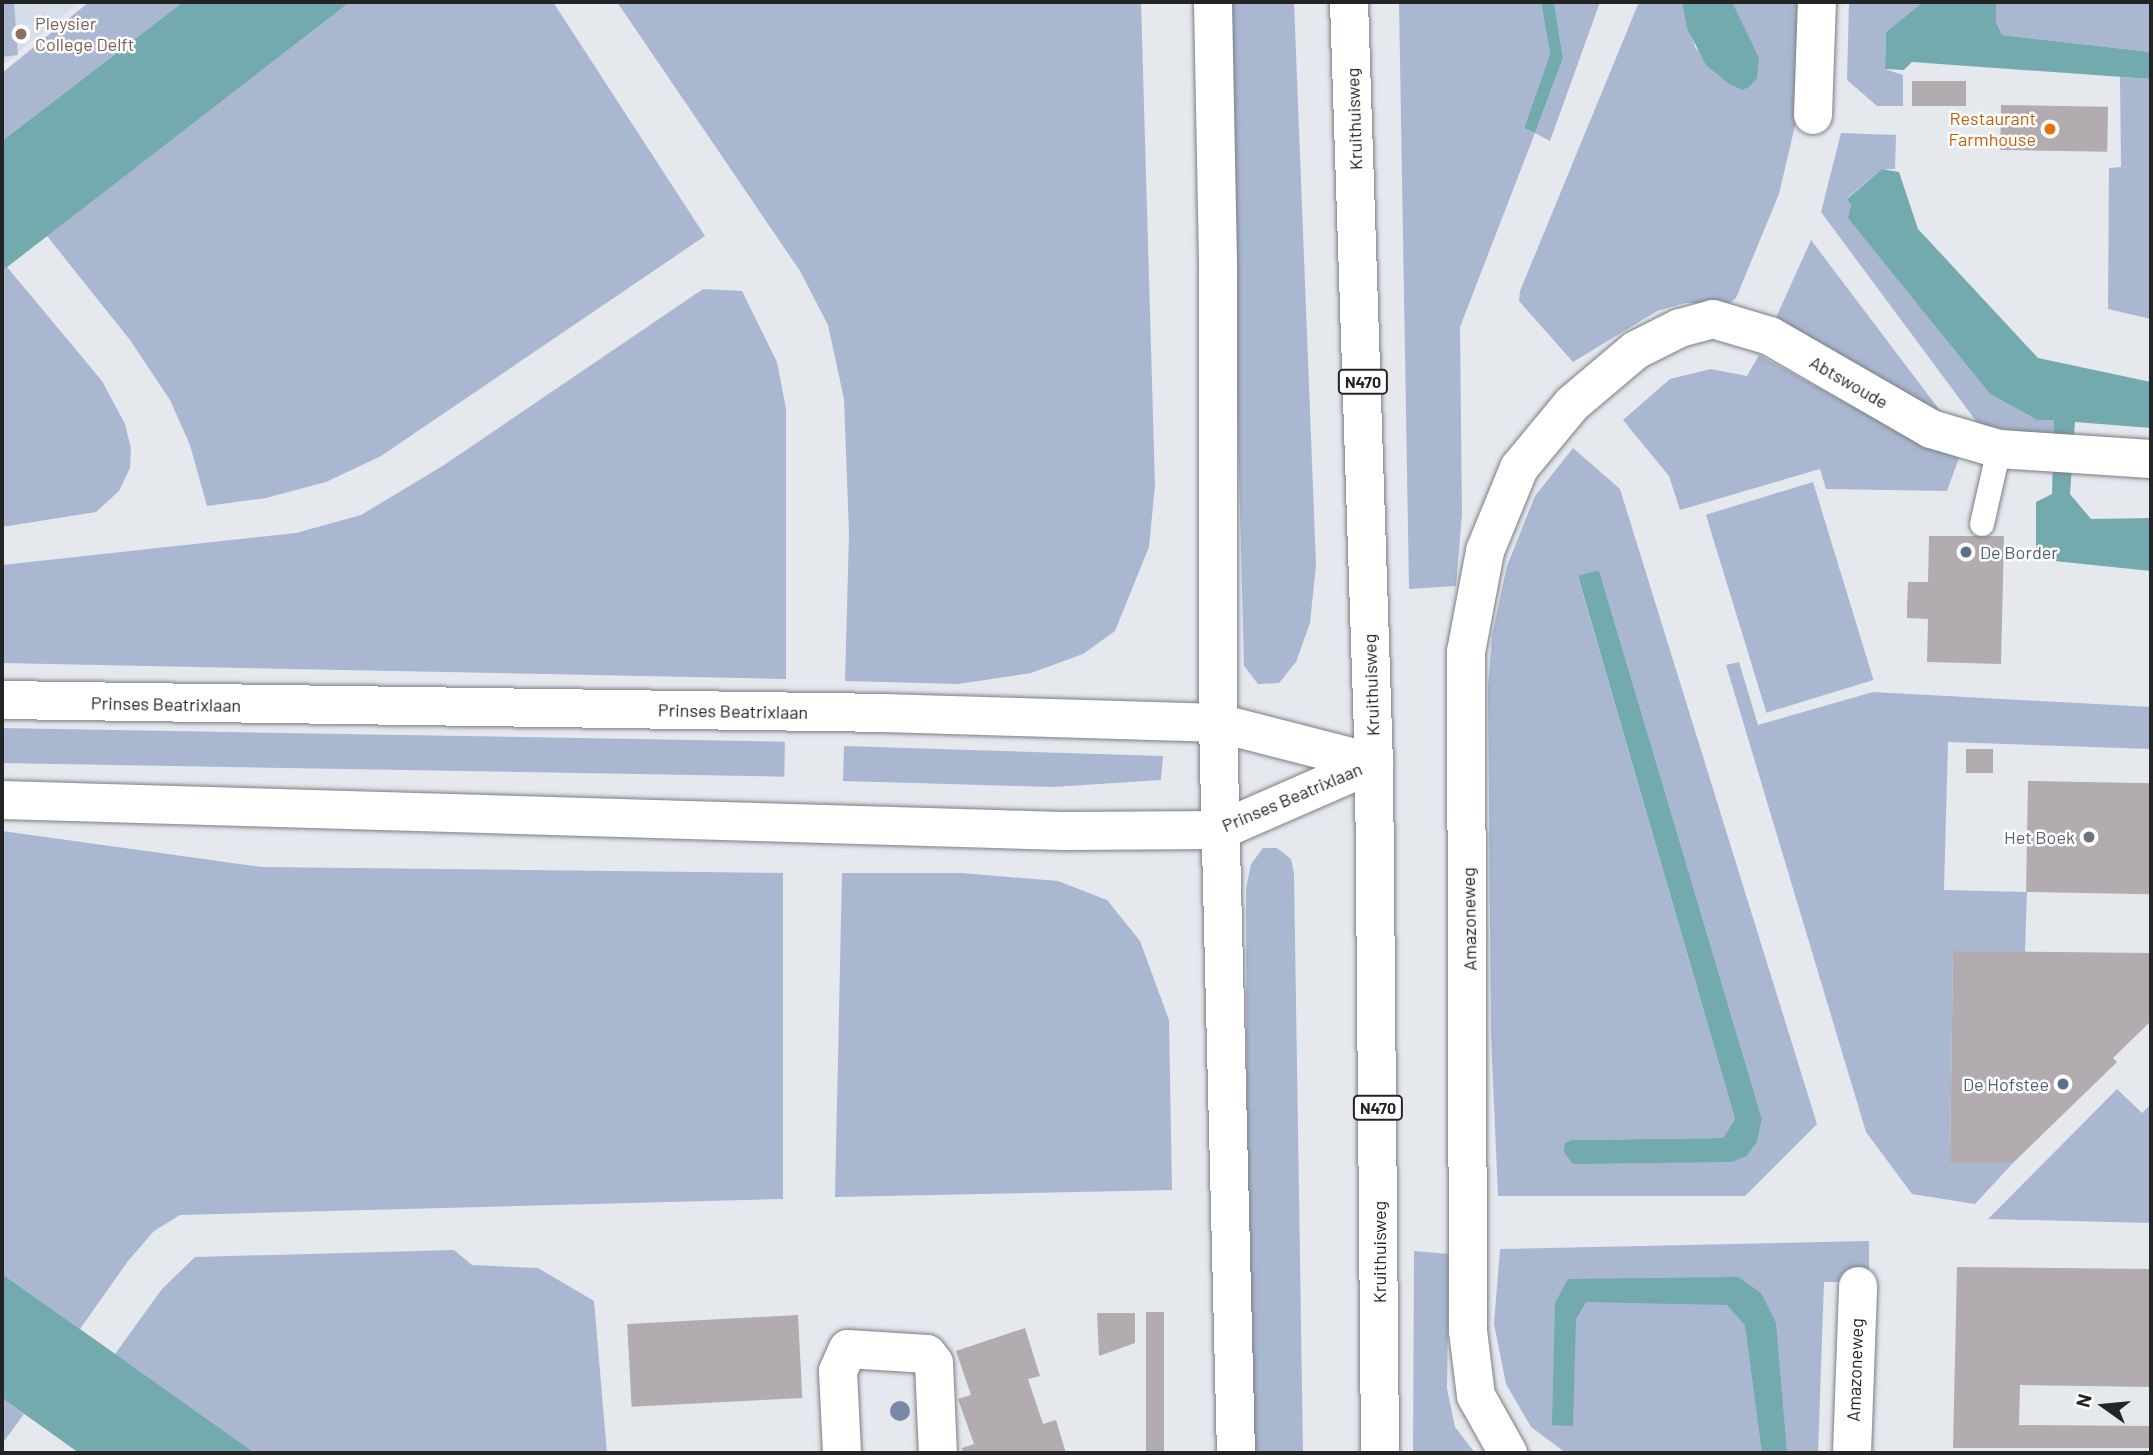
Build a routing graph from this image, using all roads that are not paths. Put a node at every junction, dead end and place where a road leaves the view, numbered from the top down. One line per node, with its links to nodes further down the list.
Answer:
1 (1213, 2): 10 (main road)
2 (1349, 2): 11 (main road, Kruithuisweg / N470)
3 (1817, 2): 4 (main road)
4 (1813, 115)
5 (1572, 404): 6 (main road, Abtswoude); 19 (main road, Amazoneweg)
6 (1999, 449): 7 (main road, Abtswoude); 8 (lane)
7 (2151, 459)
8 (1982, 524)
9 (2, 700): 10 (main road, Prinses Beatrixlaan)
10 (1217, 723): 11 (main road, Prinses Beatrixlaan); 13 (main road)
11 (1374, 763): 13 (main road, Prinses Beatrixlaan); 18 (main road, Kruithuisweg / N470)
12 (2, 800): 13 (main road, Prinses Beatrixlaan)
13 (1222, 830): 17 (main road)
14 (1858, 1286): 20 (main road, Amazoneweg)
15 (842, 1453): 16 (main road)
16 (938, 1453)
17 (1236, 1453)
18 (1380, 1453)
19 (1508, 1453)
20 (1852, 1453)

